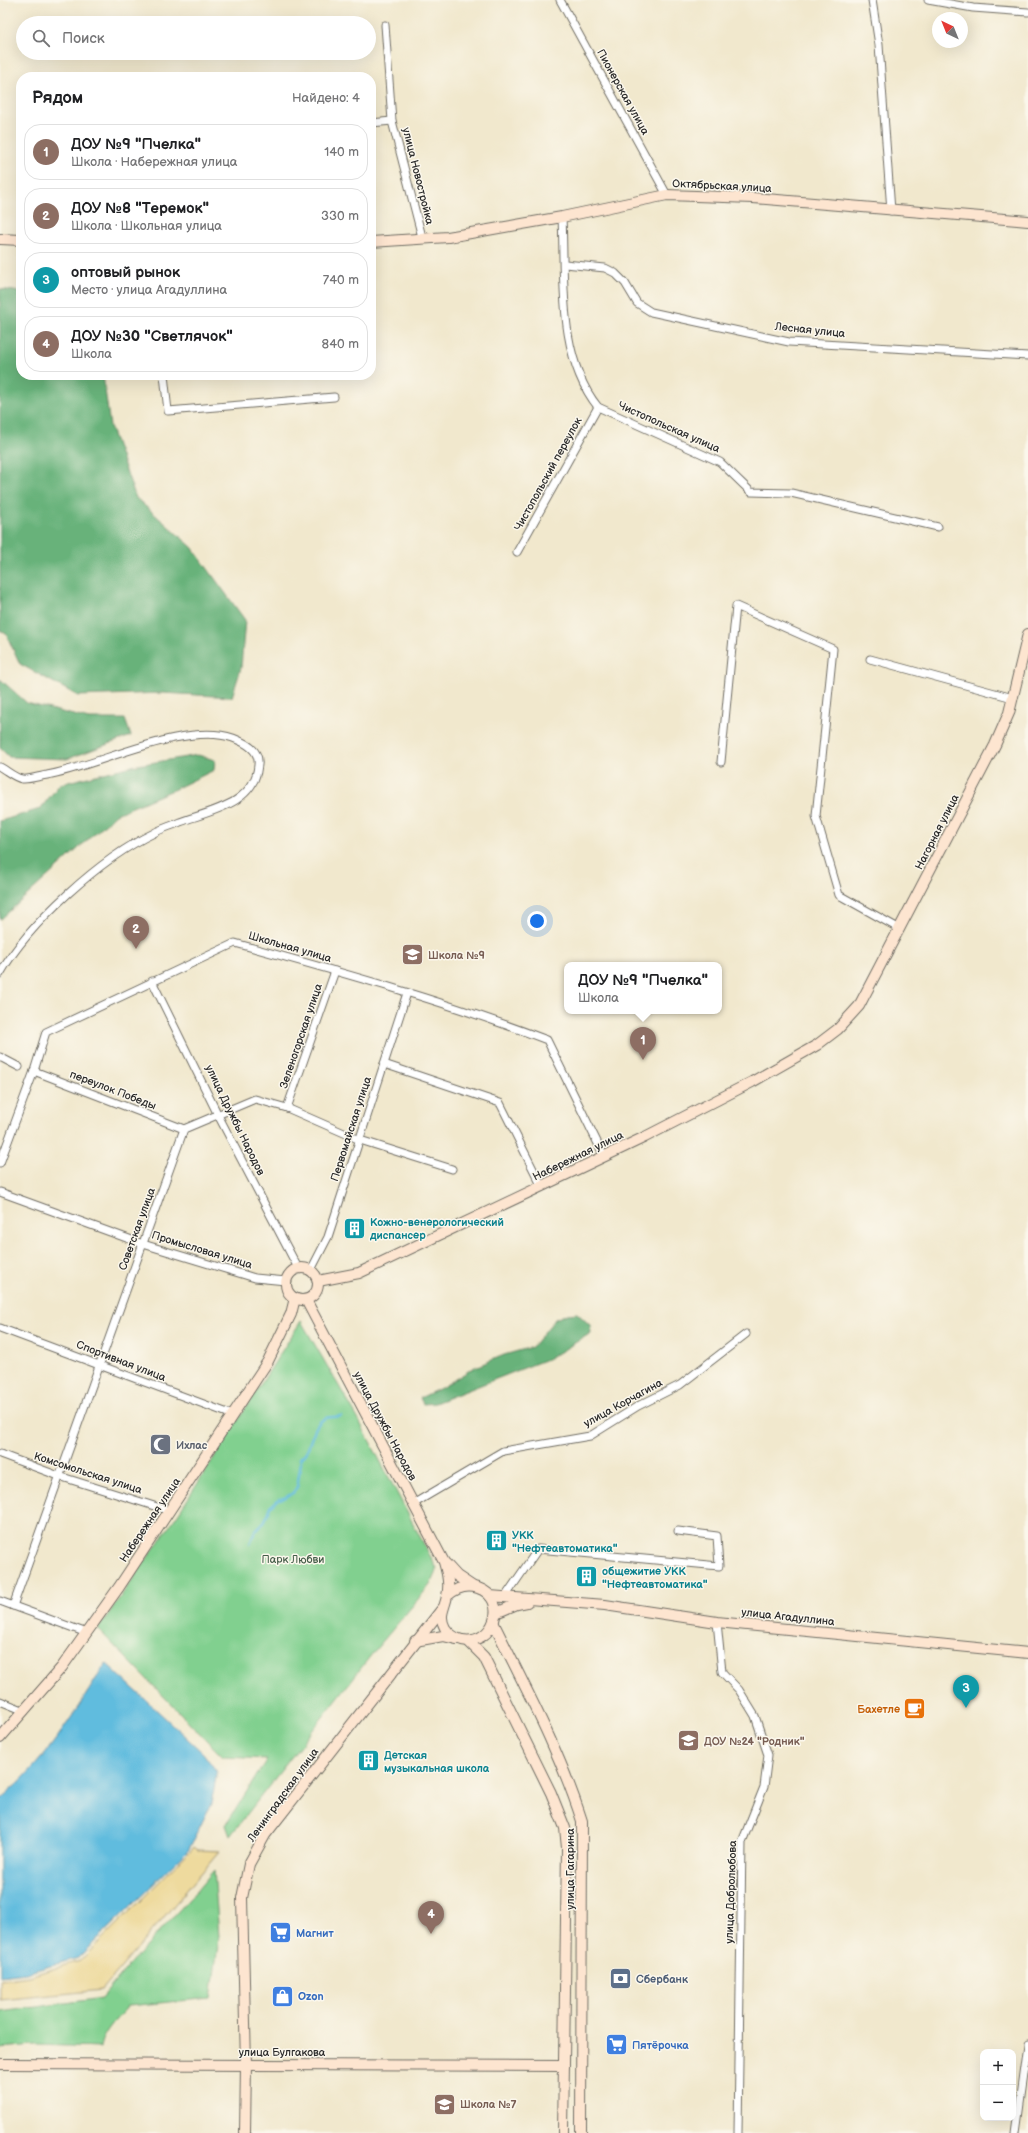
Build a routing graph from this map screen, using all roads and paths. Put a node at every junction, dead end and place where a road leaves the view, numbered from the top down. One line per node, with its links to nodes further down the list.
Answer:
1 (560, 0): 8 (street, Пионерская улица)
2 (872, 0): 9 (street)
3 (928, 0): 4 (street)
4 (1028, 12)
5 (384, 25): 6 (street, улица Новостройка)
6 (392, 121): 7 (street, улица Новостройка); 12 (street, улица Новостройка)
7 (376, 123)
8 (667, 195): 9 (main road, Октябрьская улица); 10 (main road, Октябрьская улица)
9 (891, 211): 11 (main road, Октябрьская улица)
10 (562, 217): 12 (main road, Октябрьская улица); 16 (street, Чистопольская улица)
11 (1028, 221)
12 (422, 237): 15 (main road, Октябрьская улица)
13 (0, 239): 14 (main road)
14 (16, 240)
15 (376, 242)
16 (564, 264): 17 (street, Лесная улица); 20 (street, Чистопольская улица)
17 (1028, 356)
18 (165, 380): 19 (street)
19 (334, 396)
20 (598, 407): 21 (street, Чистопольская улица); 22 (street, Чистопольский переулок)
21 (938, 527)
22 (517, 552)
23 (1028, 634): 25 (main road, Нагорная улица)
24 (870, 659): 25 (street)
25 (1013, 698): 28 (main road, Нагорная улица)
26 (721, 762): 28 (street)
27 (0, 767): 30 (street)
28 (900, 929): 33 (main road, Нагорная улица)
29 (335, 971): 31 (street, Школьная улица); 32 (street, Школьная улица); 38 (street, Зеленогорская улица)
30 (0, 974)
31 (152, 981): 37 (street, Школьная улица); 39 (street, улица Дружбы Народов)
32 (407, 993): 35 (street, Первомайская улица); 42 (street, Школьная улица)
33 (838, 1029): 42 (main road, Набережная улица)
34 (0, 1057): 36 (street)
35 (384, 1064): 41 (street, Первомайская улица); 45 (street)
36 (19, 1067)
37 (34, 1071): 40 (street, переулок Победы); 43 (street, Школьная улица)
38 (287, 1108): 39 (street); 41 (street)
39 (218, 1115): 40 (street); 48 (street, улица Дружбы Народов)
40 (184, 1129): 47 (street, Советская улица)
41 (360, 1140): 44 (street); 49 (street, Первомайская улица)
42 (604, 1156): 45 (main road, Набережная улица)
43 (0, 1163)
44 (452, 1169)
45 (542, 1187): 51 (main road, Набережная улица)
46 (0, 1192): 47 (street, Промысловая улица)
47 (143, 1244): 50 (street, Промысловая улица); 56 (street, Советская улица)
48 (298, 1268): 49 (main road); 50 (main road)
49 (311, 1270): 51 (main road)
50 (286, 1281): 52 (main road)
51 (318, 1281): 53 (main road)
52 (294, 1298): 53 (main road); 57 (main road, Набережная улица)
53 (306, 1300): 60 (main road, улица Дружбы Народов)
54 (0, 1328): 56 (street, Спортивная улица)
55 (746, 1334): 60 (street, улица Корчагина)
56 (99, 1365): 57 (street, Спортивная улица); 59 (street, Советская улица)
57 (233, 1415): 61 (main road, Набережная улица)
58 (0, 1454): 59 (street, Комсомольская улица)
59 (59, 1476): 61 (street, Комсомольская улица); 70 (street, Советская улица)
60 (413, 1504): 63 (main road, улица Дружбы Народов)
61 (170, 1511): 75 (main road, Набережная улица)
62 (678, 1531): 67 (street)
63 (444, 1562): 64 (main road); 65 (main road)
64 (472, 1586): 65 (main road); 66 (main road)
65 (447, 1596): 71 (main road)
66 (490, 1596): 67 (main road); 72 (main road)
67 (506, 1597): 68 (main road)
68 (547, 1599): 72 (main road); 73 (main road, улица Агадуллина)
69 (0, 1601): 70 (street)
70 (13, 1606): 75 (street)
71 (442, 1609): 76 (main road); 77 (main road, Ленинградская улица)
72 (496, 1613): 74 (main road)
73 (717, 1622): 78 (main road, улица Агадуллина); 89 (street, улица Добролюбова)
74 (494, 1624): 76 (main road); 88 (main road, улица Гагарина)
75 (87, 1633): 80 (main road, Набережная улица)
76 (463, 1640): 77 (main road); 85 (main road, улица Гагарина)
77 (415, 1641): 84 (main road, Ленинградская улица)
78 (1028, 1653)
79 (0, 1701): 80 (street)
80 (25, 1711): 81 (main road, Набережная улица)
81 (0, 1738)
82 (1028, 2045): 90 (street)
83 (0, 2064): 84 (main road, улица Булгакова)
84 (246, 2064): 85 (main road, улица Булгакова); 86 (main road, Ленинградская улица)
85 (564, 2066): 87 (main road, улица Гагарина)
86 (245, 2133)
87 (563, 2133)
88 (581, 2133)
89 (738, 2133)
90 (1016, 2133)

